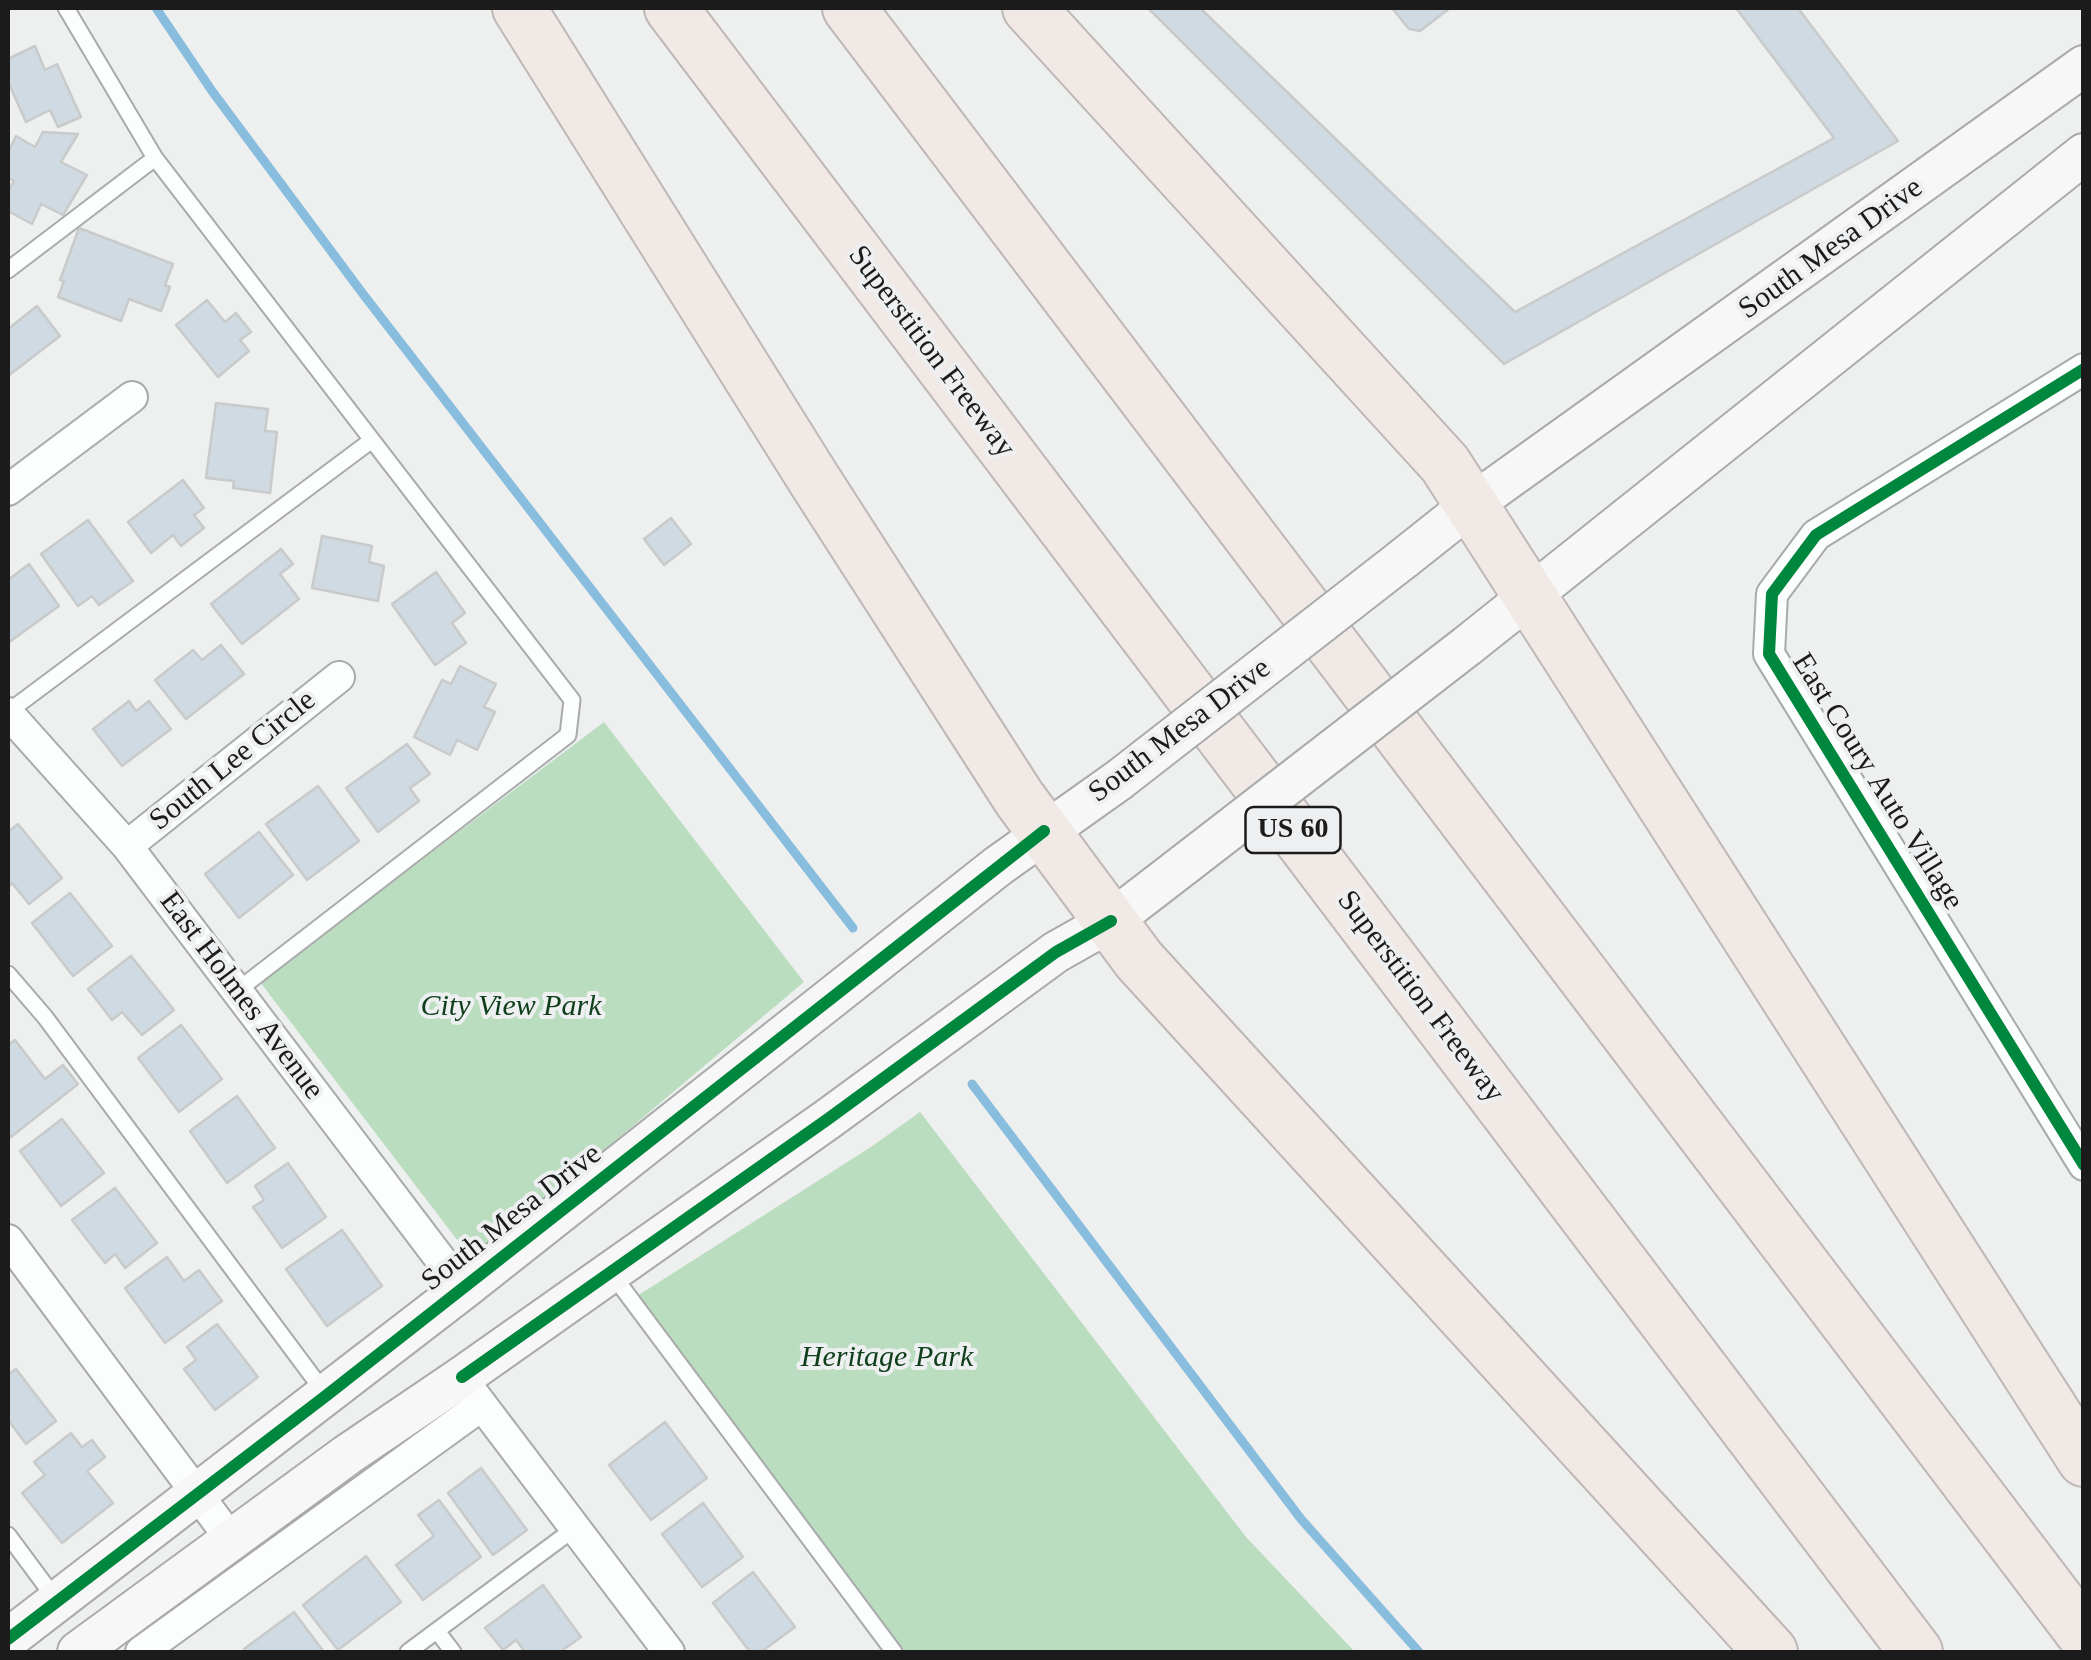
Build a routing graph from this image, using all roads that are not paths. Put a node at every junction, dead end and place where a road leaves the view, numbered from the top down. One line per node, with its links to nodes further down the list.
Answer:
1 (66, 8): 8 (lane)
2 (519, 8): 18 (highway)
3 (670, 8): 45 (highway, Superstition Freeway / US 60)
4 (849, 8): 36 (highway)
5 (1030, 8): 14 (highway)
6 (2084, 66): 14 (main road, South Mesa Drive)
7 (2084, 154): 15 (main road)
8 (154, 158): 9 (lane); 12 (lane)
9 (8, 270)
10 (2084, 369): 23 (street, East Coury Auto Village)
11 (132, 397): 13 (street)
12 (372, 440): 17 (lane); 22 (lane)
13 (8, 490)
14 (1471, 505): 15 (highway); 18 (main road, South Mesa Drive, bridge)
15 (1531, 596): 20 (main road, bridge); 29 (highway)
16 (338, 677): 19 (street, South Lee Circle)
17 (8, 712): 19 (street, East Holmes Avenue)
18 (1044, 831): 20 (highway); 26 (main road, South Mesa Drive)
19 (126, 846): 22 (street, East Holmes Avenue)
20 (1111, 921): 25 (main road); 44 (highway)
21 (8, 974): 28 (lane)
22 (238, 990): 26 (street, East Holmes Avenue)
23 (2084, 1166)
24 (8, 1240): 30 (street)
25 (610, 1271): 27 (main road); 43 (lane)
26 (464, 1289): 28 (main road, South Mesa Drive)
27 (472, 1391): 31 (street); 33 (main road); 38 (street)
28 (327, 1395): 30 (main road, South Mesa Drive)
29 (2084, 1460)
30 (198, 1493): 33 (street); 34 (main road, South Mesa Drive)
31 (575, 1528): 35 (lane); 42 (street)
32 (8, 1535): 34 (lane)
33 (230, 1538): 39 (main road)
34 (57, 1601): 37 (main road, South Mesa Drive)
35 (437, 1631): 40 (lane); 41 (lane)
36 (2084, 1635)
37 (8, 1639)
38 (158, 1648)
39 (78, 1652)
40 (408, 1652)
41 (453, 1652)
42 (670, 1652)
43 (894, 1652)
44 (1771, 1652)
45 (1916, 1652)

